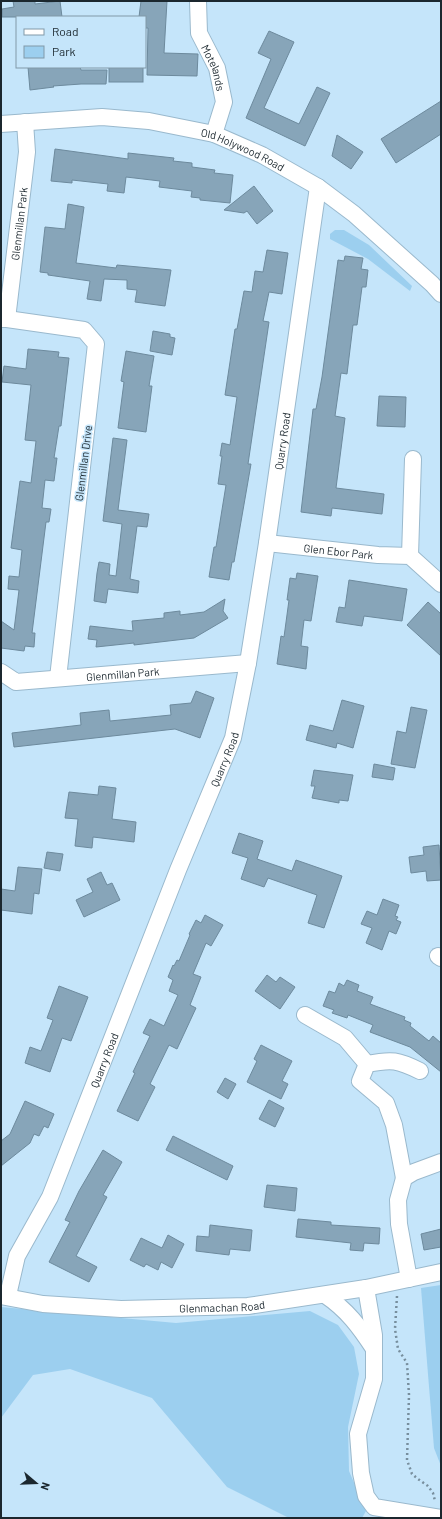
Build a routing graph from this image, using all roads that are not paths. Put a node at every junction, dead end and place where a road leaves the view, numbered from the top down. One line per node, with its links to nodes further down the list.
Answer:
1 (198, 1): 4 (street, Motelands)
2 (25, 122): 3 (street, Old Holywood Road); 4 (street, Old Holywood Road); 7 (street, Glenmillan Park)
3 (1, 124)
4 (214, 134): 5 (street, Old Holywood Road)
5 (318, 187): 6 (street, Old Holywood Road); 9 (street, Quarry Road)
6 (438, 286)
7 (4, 319): 14 (street, Glenmillan Drive)
8 (413, 459): 10 (street)
9 (267, 543): 10 (street, Glen Ebor Park); 12 (street, Quarry Road)
10 (410, 556): 11 (street)
11 (441, 584)
12 (248, 663): 14 (street, Glenmillan Park); 24 (street, Quarry Road)
13 (1, 672): 14 (street, Glenmillan Park)
14 (58, 678)
15 (305, 1015): 16 (street)
16 (367, 1064): 17 (street); 19 (street)
17 (420, 1071)
18 (441, 1162): 19 (street)
19 (404, 1178): 21 (street)
20 (441, 1272): 21 (street, Glenmachan Road)
21 (401, 1280): 22 (street, Glenmachan Road)
22 (366, 1288): 23 (street, Glenmachan Road); 25 (street)
23 (325, 1294): 24 (street, Glenmachan Road); 25 (street)
24 (6, 1297)
25 (374, 1349): 26 (street)
26 (434, 1517)

